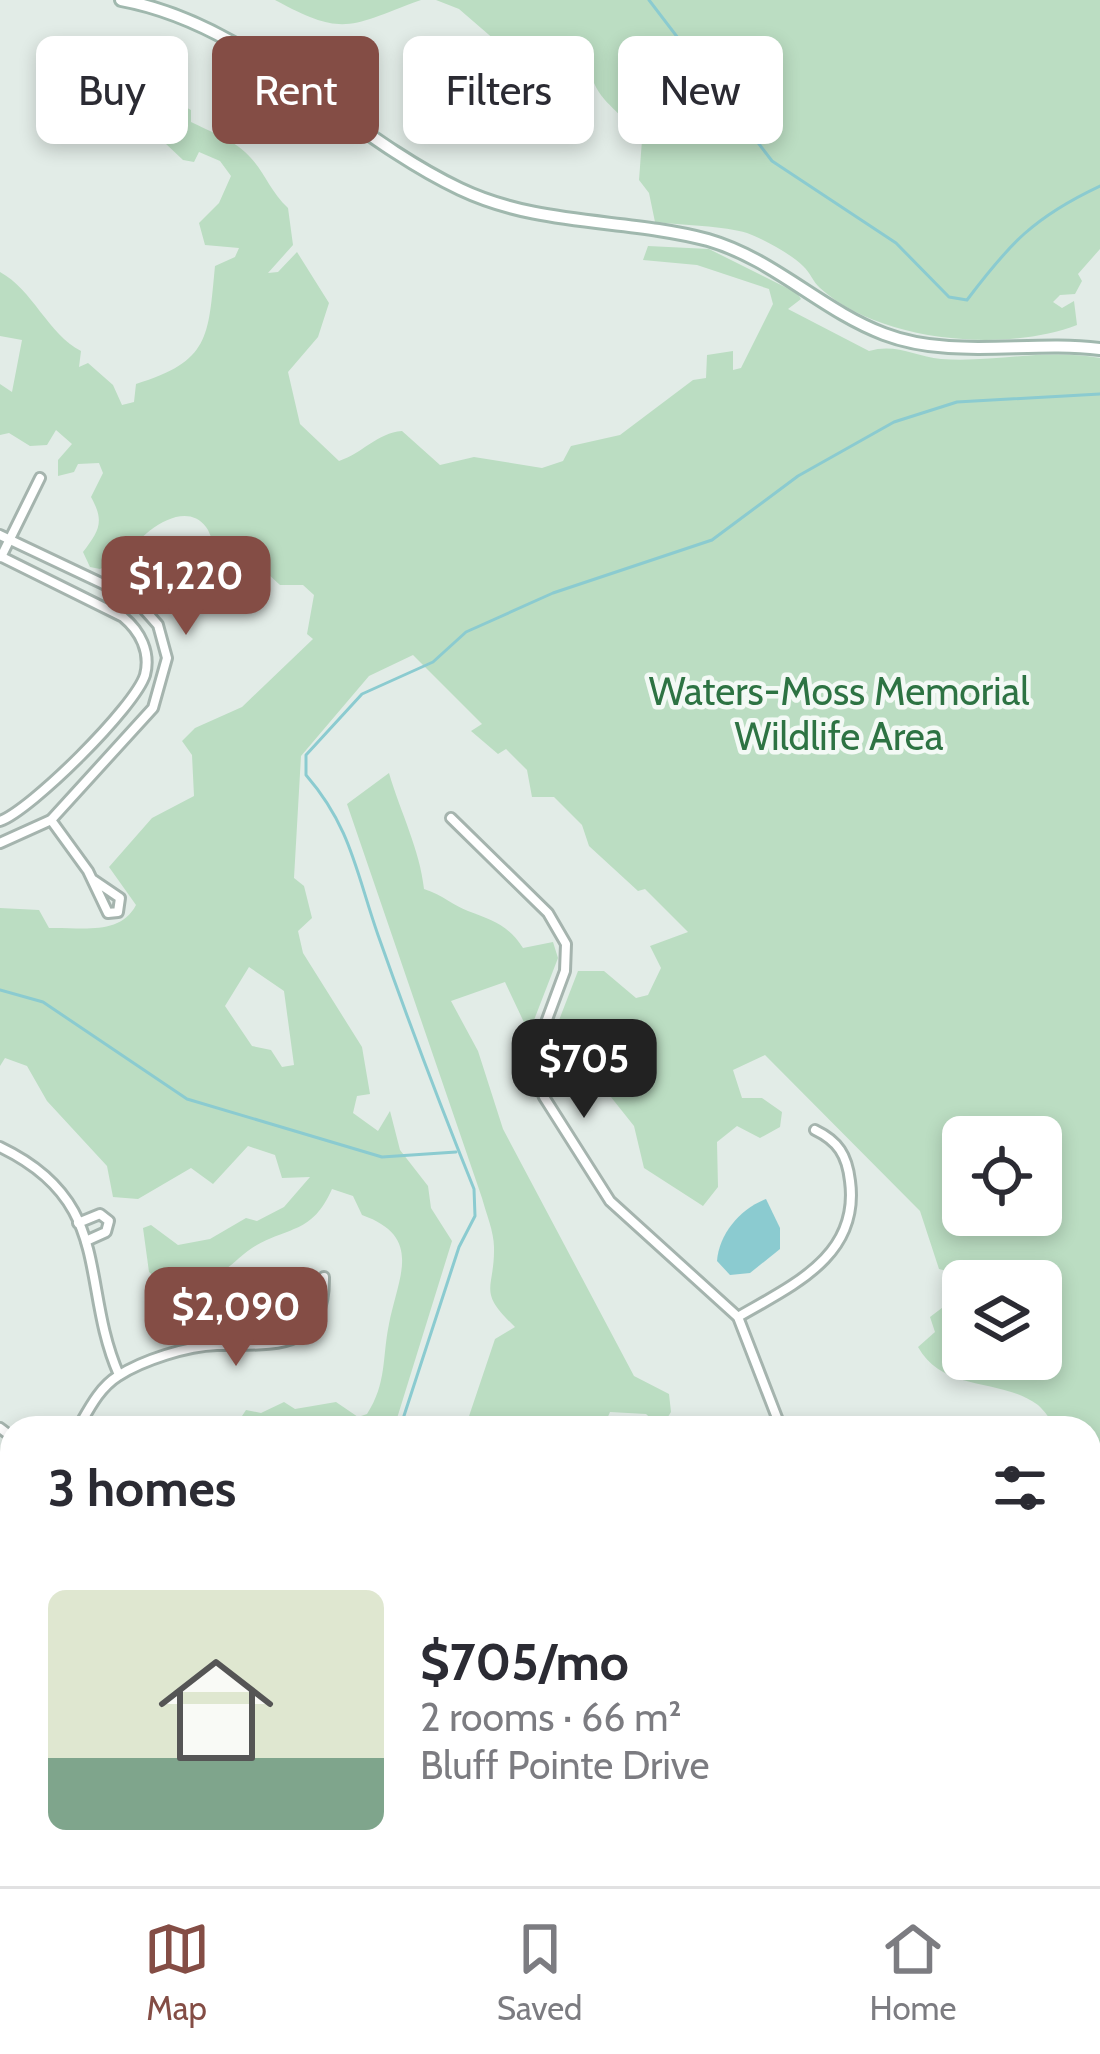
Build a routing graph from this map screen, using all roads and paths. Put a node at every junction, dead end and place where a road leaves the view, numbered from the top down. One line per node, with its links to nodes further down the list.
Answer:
1 (121, 0): 2 (main road)
2 (1100, 349)
3 (40, 478): 5 (street)
4 (0, 535): 5 (street)
5 (11, 538): 6 (street); 8 (street)
6 (1, 556): 7 (street)
7 (40, 793): 8 (street); 11 (street)
8 (57, 808): 10 (street)
9 (451, 818): 19 (street)
10 (51, 820): 12 (street); 13 (street)
11 (0, 821)
12 (0, 843)
13 (92, 878): 13 (street)
14 (815, 1130): 19 (street)
15 (0, 1147): 16 (street)
16 (79, 1223): 17 (street); 17 (street)
17 (86, 1241): 20 (street)
18 (324, 1277): 20 (street)
19 (738, 1317): 22 (street)
20 (119, 1375): 21 (street)
21 (85, 1416)
22 (776, 1416)

